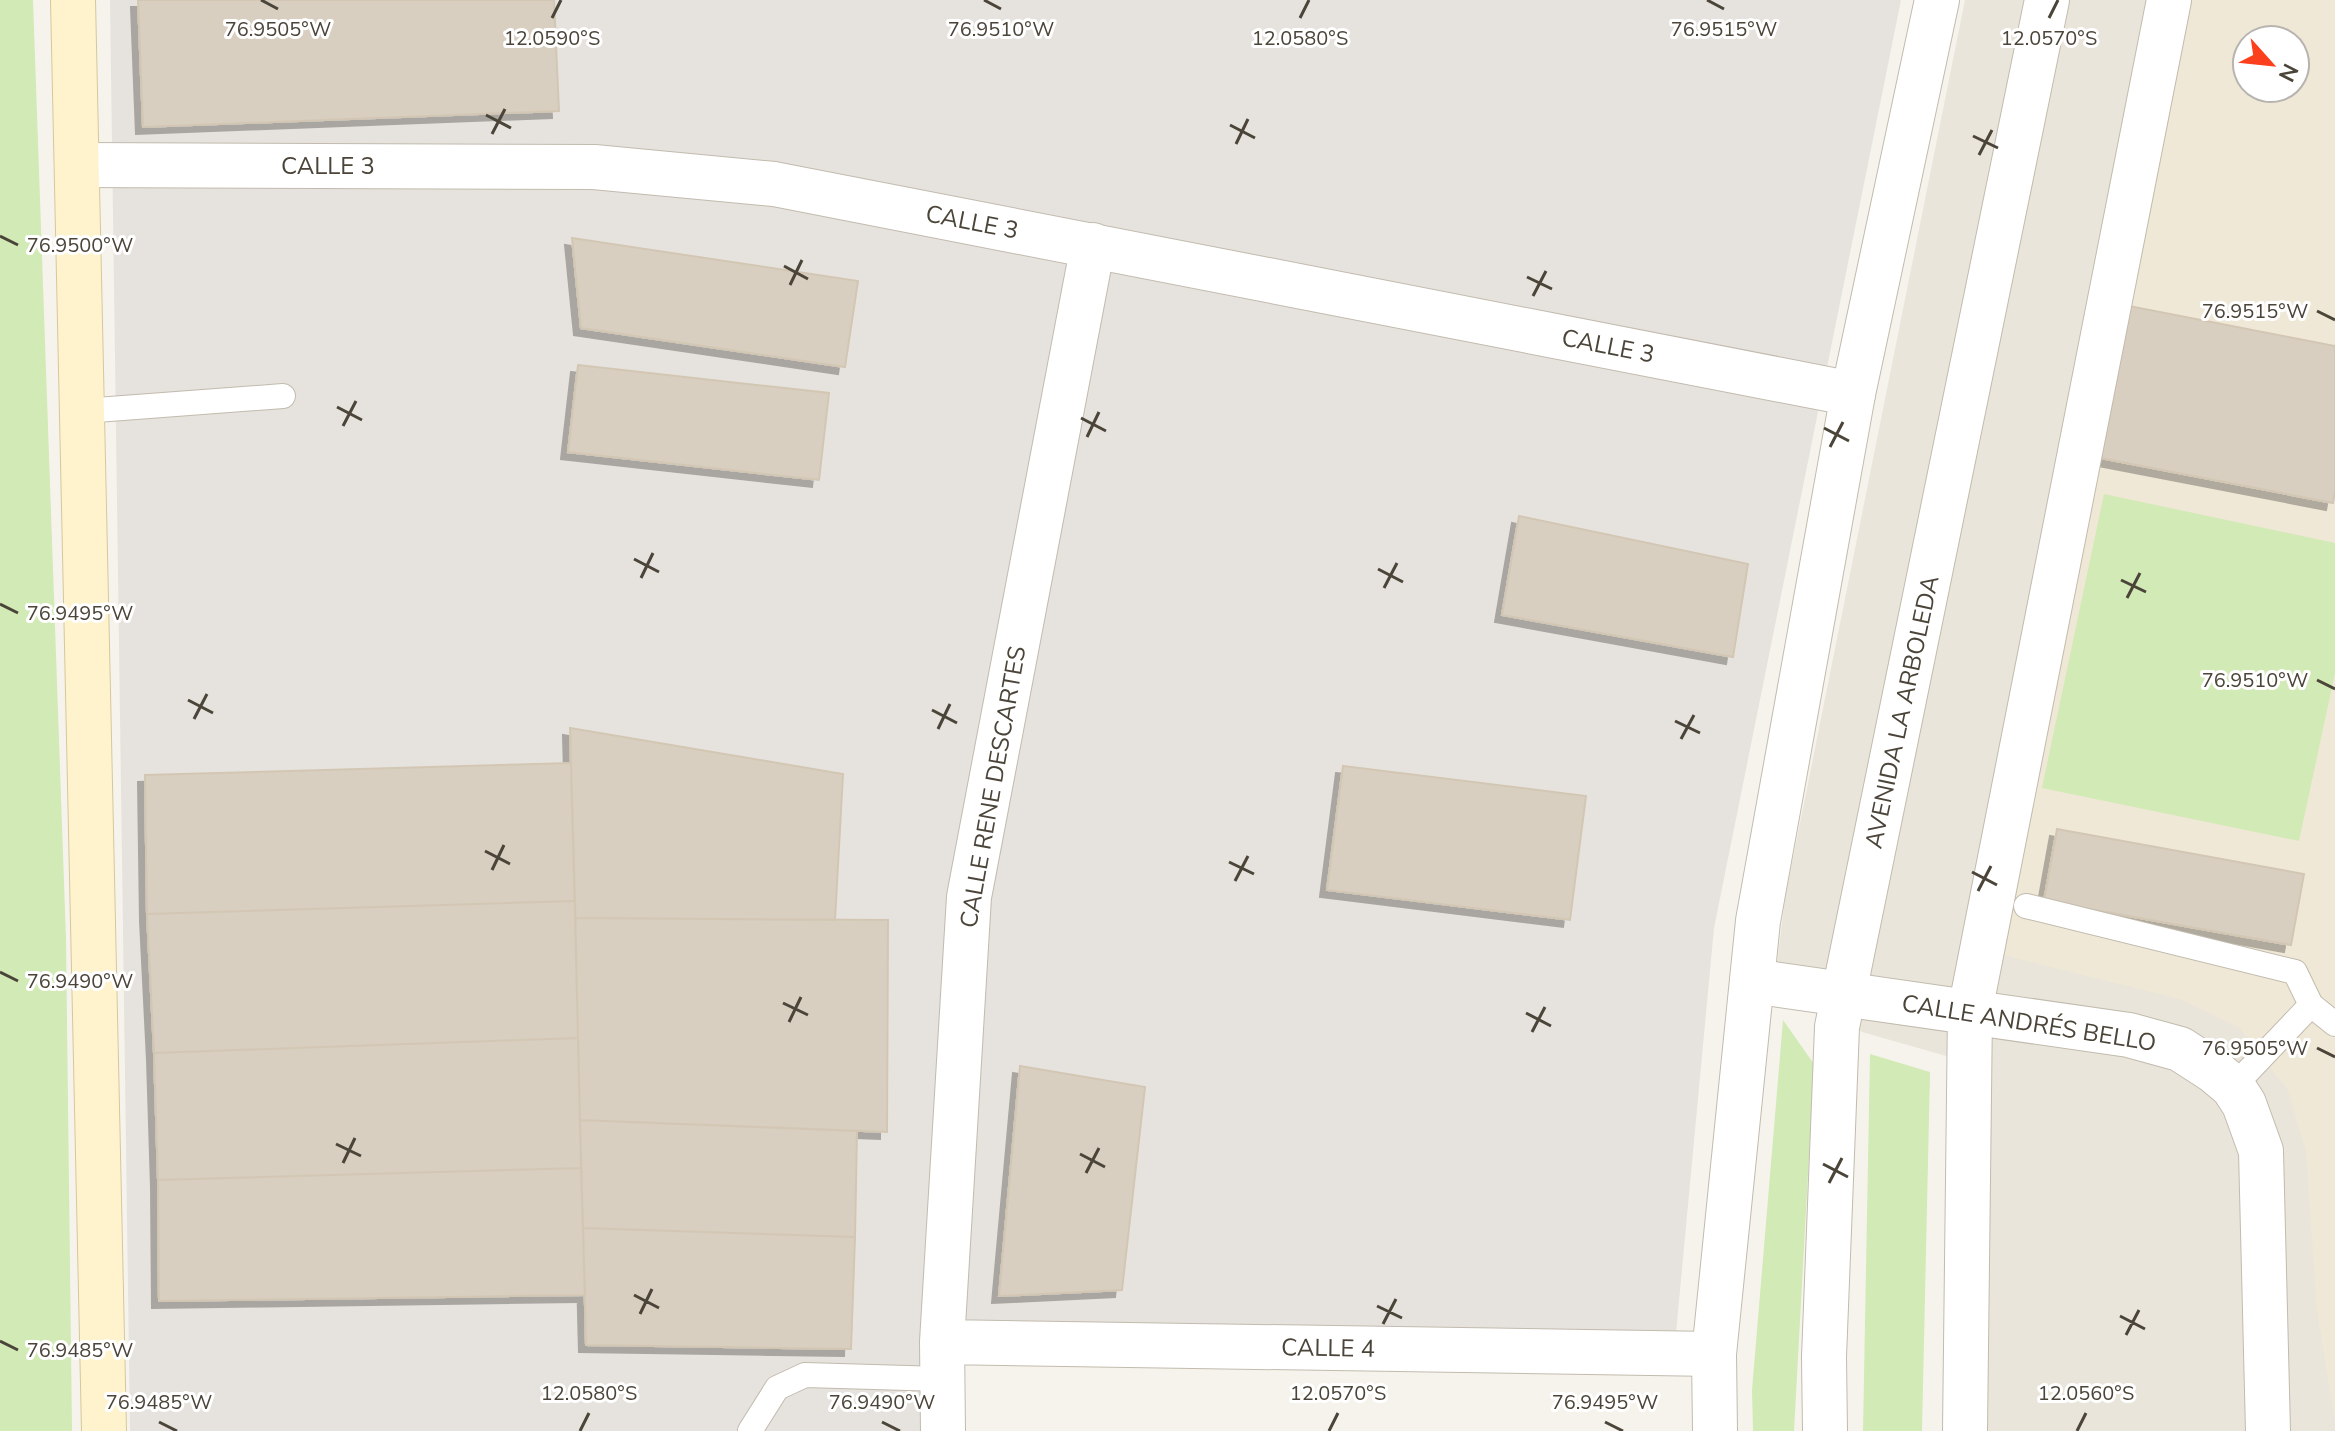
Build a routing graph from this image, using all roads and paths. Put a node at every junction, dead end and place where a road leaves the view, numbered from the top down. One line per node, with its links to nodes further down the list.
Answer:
1 (73, 0): 5 (main road)
2 (1937, 0): 7 (street)
3 (2047, 0): 12 (street, AVENIDA LA ARBOLEDA)
4 (2169, 0): 14 (street)
5 (78, 165): 6 (street, CALLE 3); 9 (main road)
6 (1093, 245): 7 (street, CALLE 3); 18 (street, CALLE RENE DESCARTES)
7 (1853, 394): 11 (street)
8 (283, 396): 9 (lane)
9 (83, 411): 19 (main road)
10 (2026, 906): 13 (lane)
11 (1752, 981): 12 (street, CALLE ANDRÉS BELLO); 17 (street)
12 (1844, 994): 14 (street, CALLE ANDRÉS BELLO); 23 (street, AVENIDA LA ARBOLEDA)
13 (2311, 1005): 15 (lane); 16 (lane)
14 (1970, 1011): 16 (street, CALLE ANDRÉS BELLO); 24 (street)
15 (2335, 1024)
16 (2233, 1087): 25 (street, CALLE ANDRÉS BELLO)
17 (1714, 1354): 18 (street, CALLE 4); 22 (street)
18 (942, 1360): 20 (lane); 21 (street, CALLE RENE DESCARTES)
19 (104, 1431)
20 (750, 1431)
21 (943, 1431)
22 (1715, 1431)
23 (1825, 1431)
24 (1965, 1431)
25 (2268, 1431)

